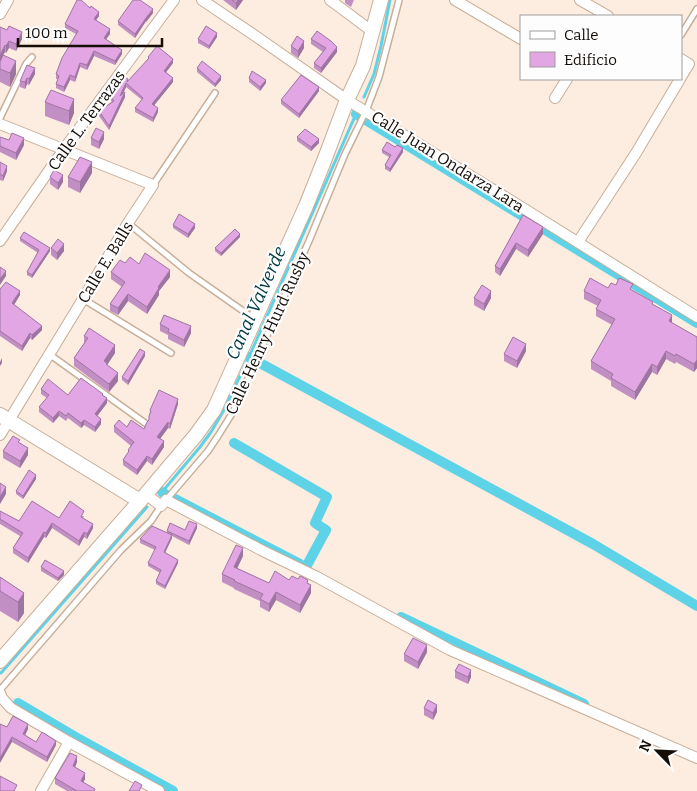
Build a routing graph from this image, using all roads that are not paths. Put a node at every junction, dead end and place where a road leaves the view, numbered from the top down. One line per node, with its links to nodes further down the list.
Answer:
1 (8, 0): 11 (street)
2 (174, 0): 27 (street, Calle L. Terrazas)
3 (202, 0): 23 (street, Calle Juan Ondarza Lara)
4 (330, 0): 13 (street)
5 (381, 0): 13 (street, Calle Henry Hurd Rusby)
6 (399, 0): 24 (lane, Calle Henry Hurd Rusby)
7 (455, 0): 15 (street)
8 (580, 0): 12 (street)
9 (603, 0): 12 (street)
10 (697, 9): 14 (lane)
11 (0, 14)
12 (604, 14)
13 (373, 32): 23 (street, Calle Henry Hurd Rusby)
14 (682, 33)
15 (520, 38)
16 (32, 57): 25 (lane)
17 (682, 60): 18 (street)
18 (682, 75)
19 (567, 80): 22 (street)
20 (679, 80): 31 (street)
21 (215, 94): 28 (lane, Calle E. Balls)
22 (555, 98)
23 (347, 100): 24 (street, Calle Juan Ondarza Lara); 34 (street, Calle Henry Hurd Rusby)
24 (366, 111): 31 (street, Calle Juan Ondarza Lara); 41 (lane, Calle Henry Hurd Rusby)
25 (0, 118)
26 (0, 124): 27 (street)
27 (64, 149): 28 (street); 30 (street, Calle L. Terrazas)
28 (153, 185): 29 (street, Calle E. Balls)
29 (128, 223): 32 (street, Calle E. Balls); 34 (lane)
30 (0, 241)
31 (578, 242): 33 (street, Calle Juan Ondarza Lara)
32 (83, 299): 35 (lane); 36 (street, Calle E. Balls)
33 (697, 317)
34 (255, 319): 40 (street, Calle Henry Hurd Rusby)
35 (171, 353)
36 (50, 354): 37 (street, Calle E. Balls); 38 (lane)
37 (4, 417): 39 (street, Calle E. Balls); 40 (street)
38 (145, 423)
39 (0, 435)
40 (143, 498): 41 (street); 42 (street, Calle Henry Hurd Rusby)
41 (164, 503): 43 (lane, Calle Henry Hurd Rusby); 45 (street)
42 (0, 661)
43 (0, 691): 44 (street)
44 (69, 742): 46 (street); 47 (street)
45 (697, 758)
46 (41, 791)
47 (159, 791)

